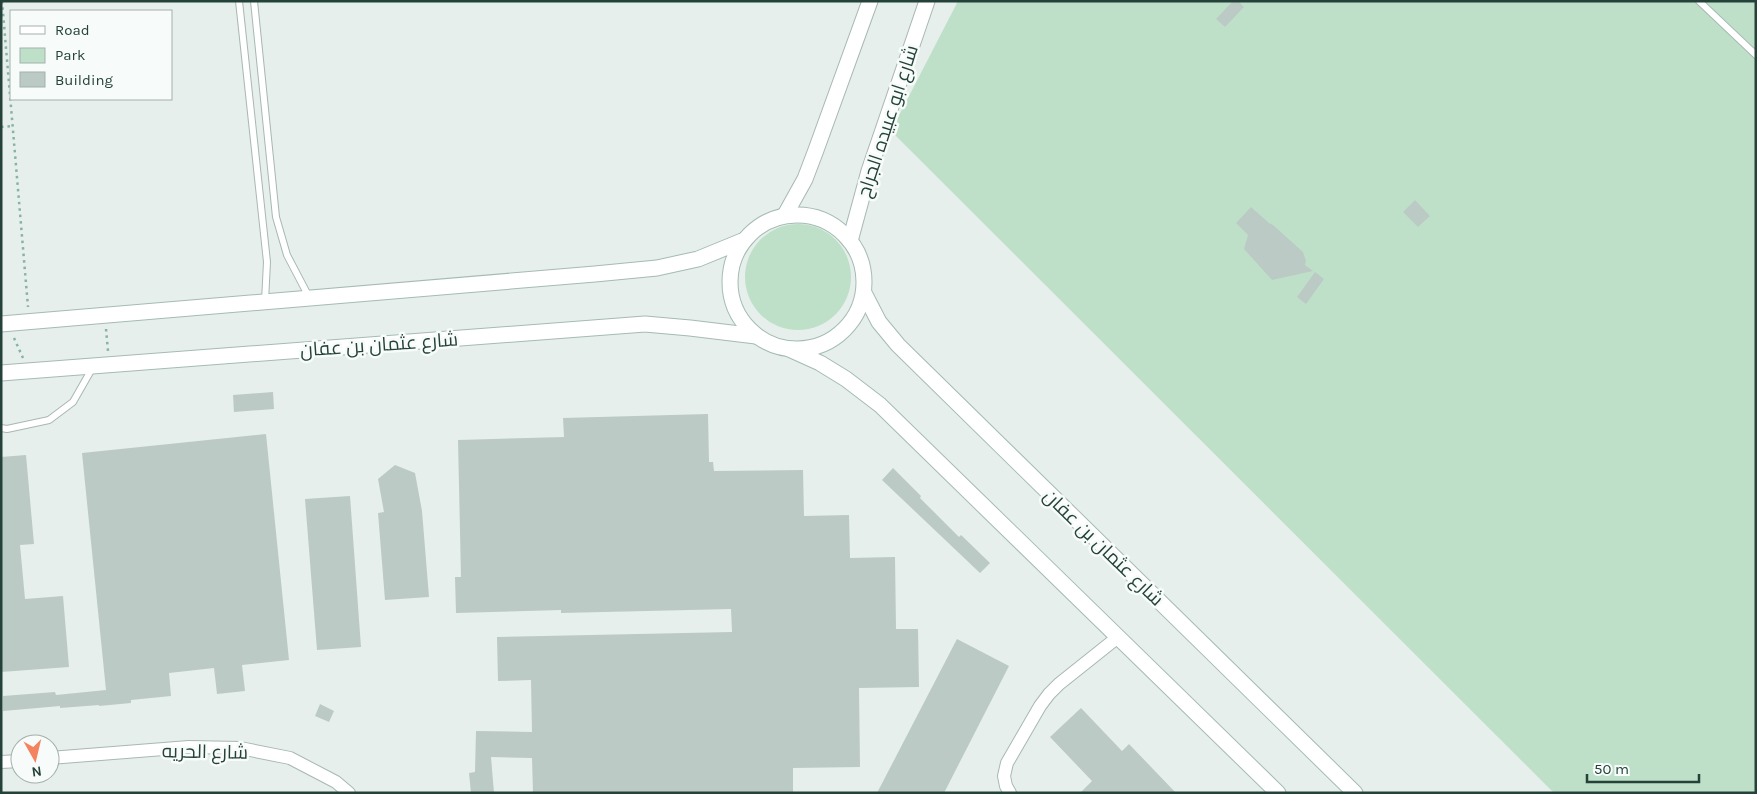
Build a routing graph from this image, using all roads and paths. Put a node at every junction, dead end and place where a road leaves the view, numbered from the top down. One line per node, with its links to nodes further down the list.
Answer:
1 (2, 1): 8 (path)
2 (239, 1): 17 (lane)
3 (254, 1): 16 (lane)
4 (870, 1): 12 (main road)
5 (927, 1): 14 (main road, شارع ابو عبيده الجراح)
6 (1699, 1): 7 (lane)
7 (1756, 55)
8 (10, 92)
9 (11, 100): 10 (path)
10 (13, 126): 11 (path); 19 (path)
11 (1, 127)
12 (785, 215): 13 (main road); 14 (main road)
13 (742, 241): 16 (main road); 21 (main road)
14 (850, 241): 15 (main road)
15 (864, 293): 22 (main road); 33 (main road, شارع عثمان بن عفان)
16 (310, 298): 17 (main road)
17 (265, 301): 18 (main road)
18 (104, 314): 19 (main road); 23 (path)
19 (29, 321): 20 (main road)
20 (4, 323): 25 (path)
21 (756, 336): 22 (main road); 23 (main road, شارع عثمان بن عفان)
22 (789, 349): 28 (main road)
23 (109, 365): 24 (main road, شارع عثمان بن عفان)
24 (94, 366): 25 (main road, شارع عثمان بن عفان); 27 (lane)
25 (30, 371): 26 (main road, شارع عثمان بن عفان)
26 (1, 373)
27 (1, 428)
28 (1118, 637): 31 (street); 32 (main road)
29 (60, 757): 30 (street, شارع الحريه)
30 (349, 793)
31 (1010, 793)
32 (1278, 793)
33 (1355, 793)

